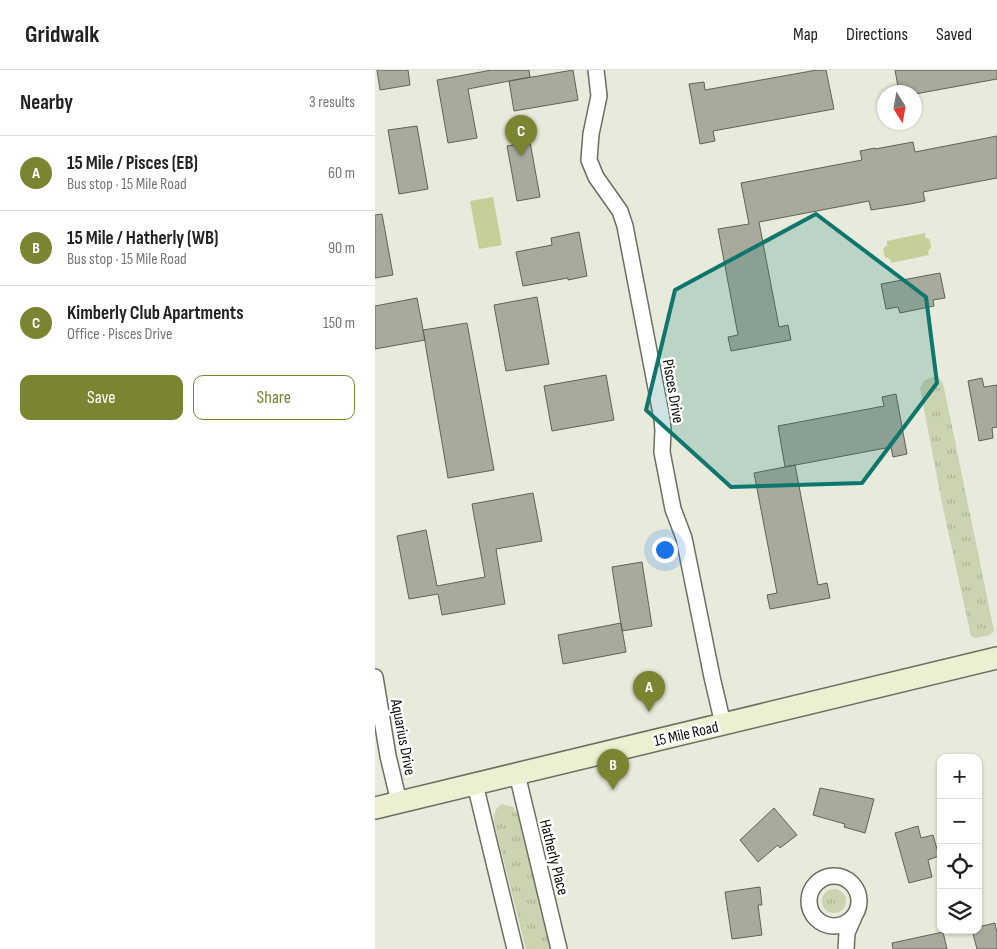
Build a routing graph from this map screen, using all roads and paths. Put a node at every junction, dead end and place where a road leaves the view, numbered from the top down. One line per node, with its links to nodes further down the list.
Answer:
1 (596, 70): 4 (street, Pisces Drive)
2 (997, 658): 4 (main road, 15 Mile Road)
3 (375, 678): 7 (street, Aquarius Drive)
4 (723, 724): 5 (main road, 15 Mile Road)
5 (517, 774): 6 (main road, 15 Mile Road); 13 (street, Hatherly Place)
6 (475, 784): 7 (main road, 15 Mile Road); 12 (street)
7 (399, 802): 8 (main road, 15 Mile Road)
8 (375, 808)
9 (854, 917): 10 (street); 10 (street); 11 (street)
10 (823, 925): 11 (street)
11 (846, 948)
12 (515, 949)
13 (559, 949)

